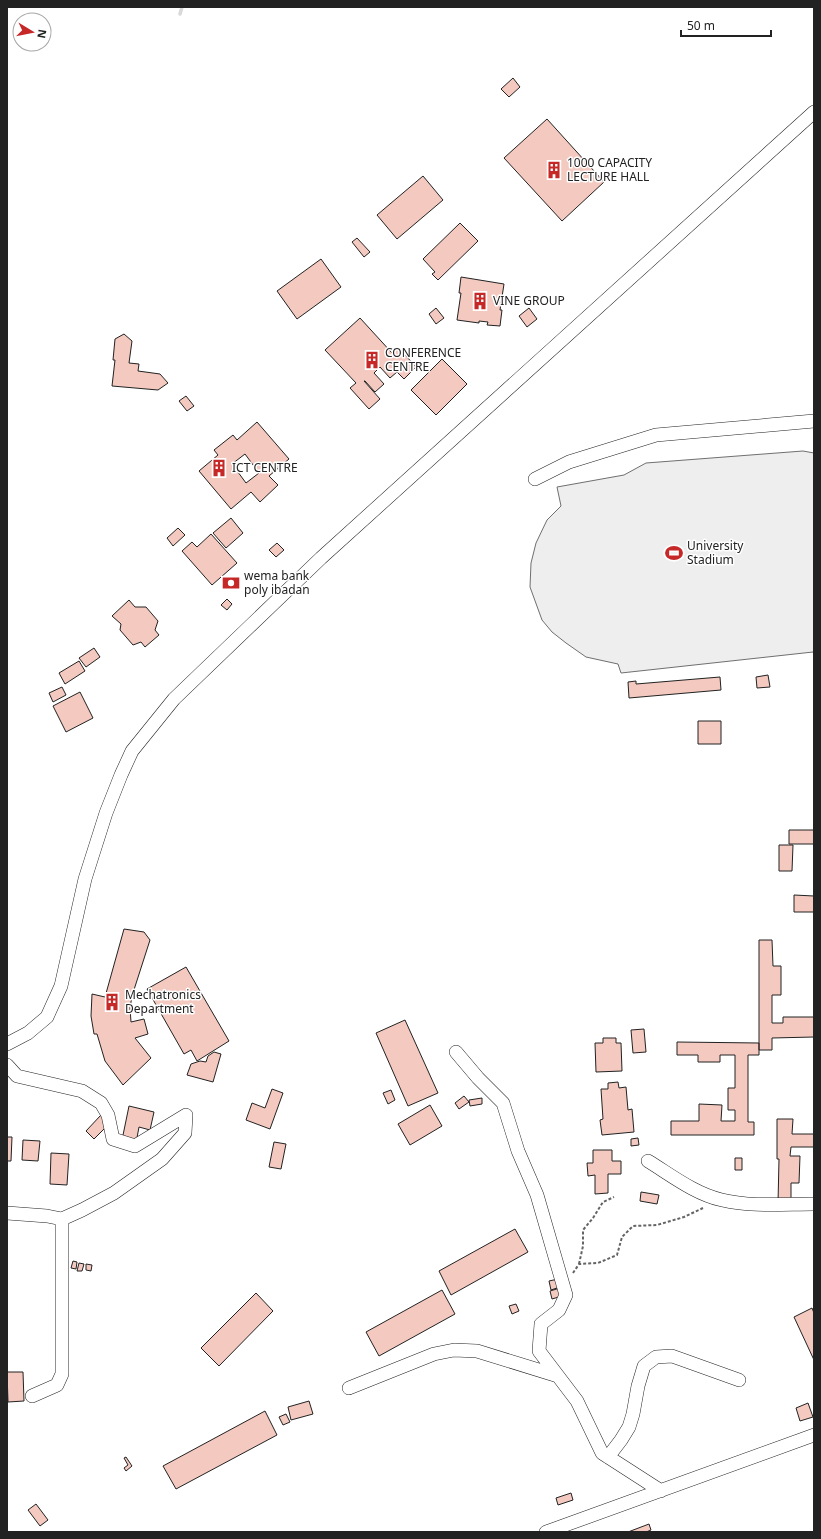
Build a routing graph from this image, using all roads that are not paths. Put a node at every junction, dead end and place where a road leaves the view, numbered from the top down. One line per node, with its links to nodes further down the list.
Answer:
1 (814, 112): 4 (street)
2 (814, 421): 3 (street)
3 (535, 479)
4 (7, 1044)
5 (456, 1052): 11 (street)
6 (7, 1065): 10 (street)
7 (648, 1161): 8 (street)
8 (814, 1204)
9 (7, 1214): 10 (street)
10 (62, 1219): 14 (street)
11 (558, 1376): 13 (street); 16 (street)
12 (739, 1380): 16 (street)
13 (349, 1388)
14 (32, 1396)
15 (814, 1435): 17 (street)
16 (608, 1457): 17 (street)
17 (661, 1491): 18 (street)
18 (546, 1532)

